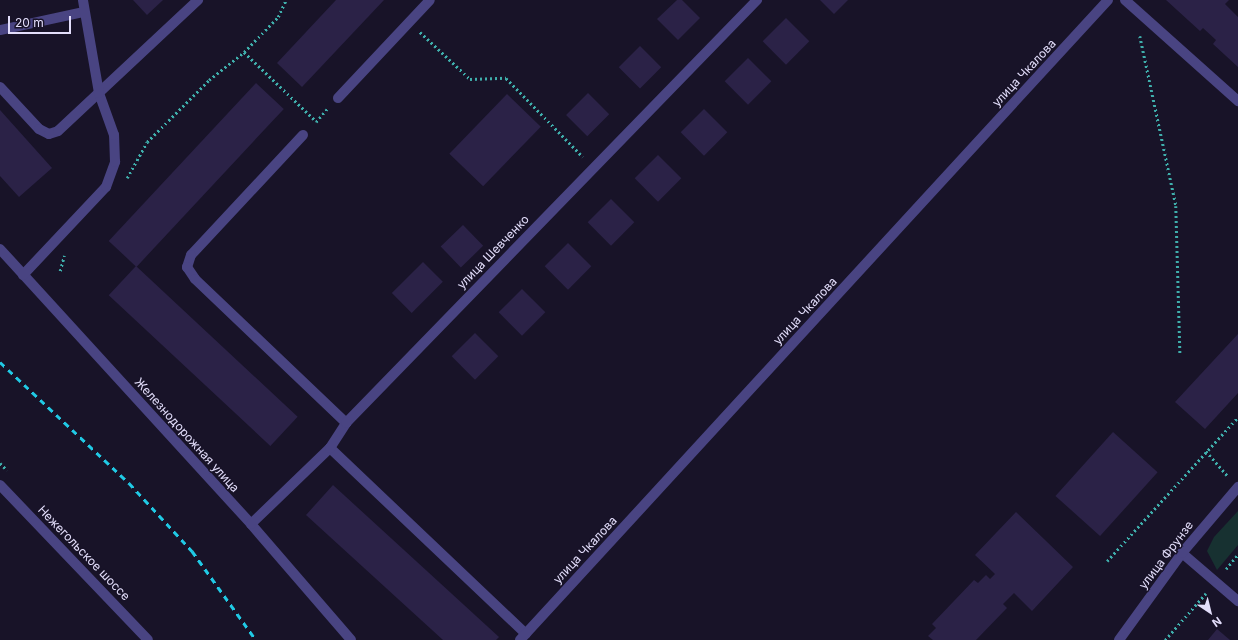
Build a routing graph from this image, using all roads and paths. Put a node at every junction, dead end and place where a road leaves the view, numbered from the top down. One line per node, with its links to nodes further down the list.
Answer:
1 (83, 0): 9 (street)
2 (198, 0): 14 (street)
3 (286, 0): 12 (path)
4 (430, 0): 10 (street)
5 (757, 0): 19 (street, улица Шевченко)
6 (1108, 0): 38 (street, улица Чкалова)
7 (1125, 0): 8 (street)
8 (1134, 8): 16 (street); 25 (path)
9 (84, 12): 11 (street); 14 (street)
10 (410, 22): 15 (street); 19 (path)
11 (0, 30)
12 (244, 52): 17 (path); 20 (path)
13 (0, 87): 14 (street)
14 (99, 93): 24 (street)
15 (338, 98): 17 (path)
16 (1238, 101)
17 (316, 121): 18 (path)
18 (303, 135): 27 (street)
19 (593, 168): 27 (street, улица Шевченко)
20 (124, 182)
21 (0, 249): 24 (street, Железнодорожная улица)
22 (66, 249): 23 (path)
23 (60, 271)
24 (23, 275): 32 (street, Железнодорожная улица)
25 (1180, 353)
26 (1238, 417): 29 (path)
27 (346, 423): 28 (street, улица Шевченко)
28 (330, 448): 32 (street, улица Шевченко); 38 (street)
29 (1206, 451): 31 (path); 35 (path)
30 (0, 485): 39 (street, Нежегольское шоссе)
31 (1238, 487): 33 (street, улица Фрунзе)
32 (251, 524): 40 (street, Железнодорожная улица)
33 (1182, 553): 36 (street); 41 (street, улица Фрунзе)
34 (1238, 554): 36 (path)
35 (1107, 561)
36 (1216, 581): 37 (street); 42 (path)
37 (1238, 601)
38 (523, 637)
39 (148, 640)
40 (351, 640)
41 (1119, 640)
42 (1165, 640)

